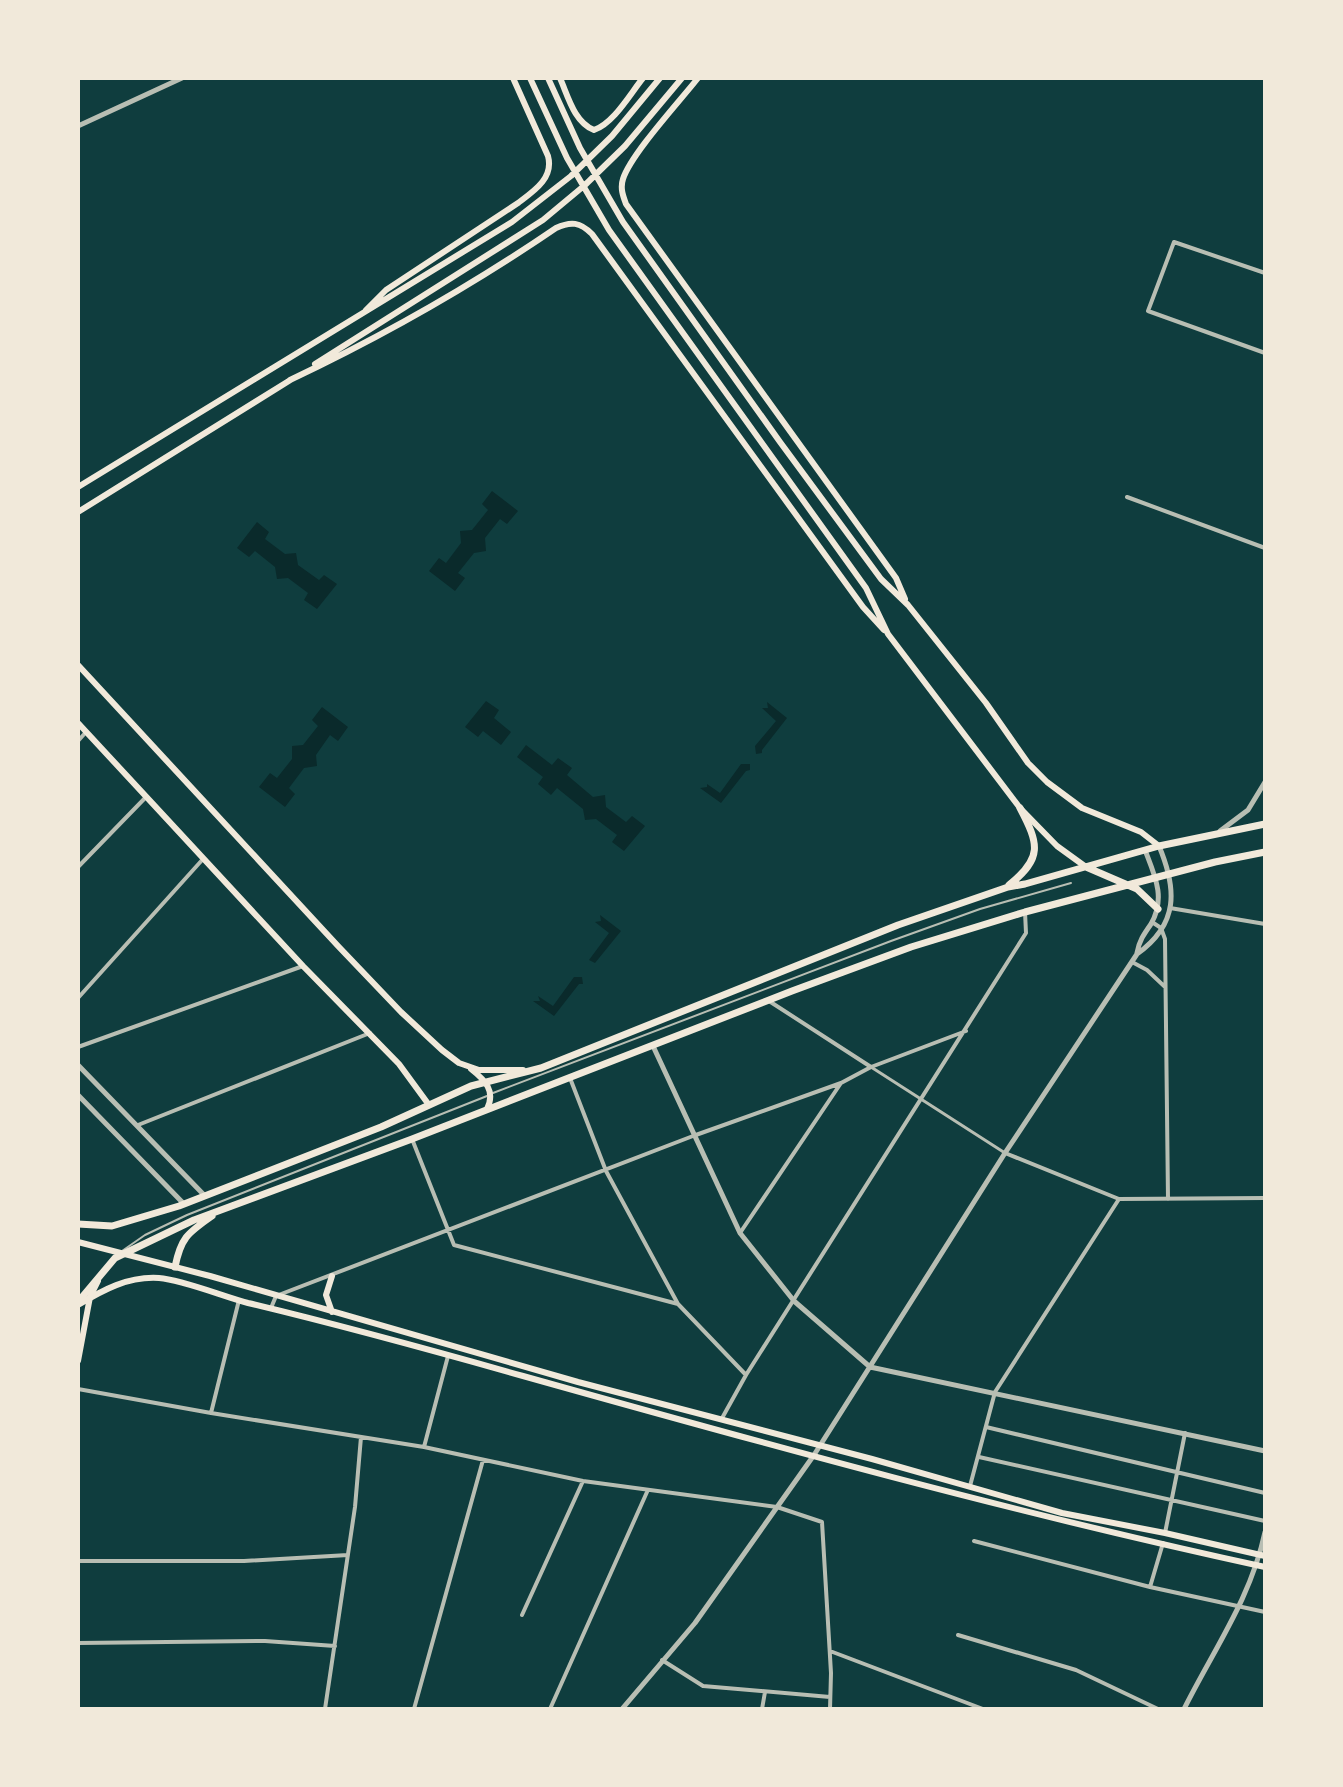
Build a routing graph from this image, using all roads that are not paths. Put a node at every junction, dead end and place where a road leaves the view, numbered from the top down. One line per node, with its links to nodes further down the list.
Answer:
1 (163, 78): 11 (street)
2 (181, 78): 11 (street)
3 (513, 78): 14 (main road)
4 (530, 78): 22 (main road)
5 (548, 78): 21 (main road)
6 (560, 78): 7 (main road)
7 (643, 78)
8 (660, 78): 14 (main road)
9 (682, 78): 16 (main road)
10 (698, 78): 23 (main road)
11 (166, 85): 12 (street)
12 (78, 126)
13 (1265, 273): 15 (street)
14 (358, 318): 17 (main road)
15 (1265, 353)
16 (290, 380): 19 (main road); 24 (main road)
17 (78, 487)
18 (1127, 497): 20 (street)
19 (78, 512)
20 (1265, 548)
21 (881, 579): 22 (main road); 23 (main road)
22 (866, 588): 24 (main road)
23 (908, 605): 34 (main road)
24 (888, 634): 31 (main road)
25 (78, 665): 62 (main road)
26 (78, 723): 27 (main road)
27 (86, 732): 28 (street); 30 (main road)
28 (78, 741)
29 (1265, 782): 33 (street)
30 (146, 797): 37 (main road); 38 (street)
31 (1020, 808): 39 (main road); 44 (highway)
32 (1265, 824): 33 (highway)
33 (1216, 834): 34 (highway)
34 (1159, 846): 35 (highway); 40 (street)
35 (1145, 850): 39 (highway); 41 (street)
36 (1265, 852): 40 (highway)
37 (203, 859): 53 (main road); 55 (street)
38 (78, 867)
39 (1086, 867): 43 (highway); 44 (highway)
40 (1171, 874): 41 (highway); 45 (street)
41 (1156, 878): 43 (highway); 46 (street)
42 (1071, 883): 96 (lane)
43 (1130, 885): 46 (highway); 47 (highway)
44 (1008, 887): 64 (highway)
45 (1170, 908): 49 (street); 50 (street)
46 (1158, 909): 48 (street)
47 (1025, 912): 56 (highway); 57 (street)
48 (1152, 922): 50 (street); 51 (street)
49 (1265, 924)
50 (1161, 928): 51 (street); 54 (street)
51 (1137, 954): 52 (street)
52 (1132, 962): 54 (street); 75 (street)
53 (303, 966): 58 (main road); 60 (street)
54 (1164, 986): 80 (street)
55 (78, 998)
56 (768, 1000): 59 (highway); 63 (street)
57 (966, 1031): 63 (street); 69 (street)
58 (370, 1033): 70 (main road); 72 (street)
59 (653, 1046): 65 (highway); 73 (street)
60 (78, 1047)
61 (78, 1065): 72 (street)
62 (468, 1067): 64 (main road); 67 (main road)
63 (871, 1067): 66 (street); 69 (street)
64 (536, 1069): 67 (highway)
65 (570, 1078): 71 (highway); 76 (street)
66 (841, 1083): 73 (street); 85 (street)
67 (489, 1088): 70 (highway); 71 (main road)
68 (78, 1095): 81 (street)
69 (922, 1099): 75 (street); 94 (street)
70 (429, 1105): 77 (highway)
71 (487, 1109): 74 (highway)
72 (137, 1126): 77 (street)
73 (693, 1136): 76 (street); 85 (street)
74 (412, 1139): 82 (highway); 84 (street)
75 (1005, 1153): 79 (street); 101 (street)
76 (606, 1171): 84 (street); 95 (street)
77 (206, 1196): 81 (highway)
78 (1265, 1198): 80 (street)
79 (1119, 1199): 80 (street); 104 (street)
80 (1168, 1199)
81 (185, 1204): 83 (highway)
82 (221, 1210): 87 (highway); 88 (highway)
83 (78, 1224)
84 (447, 1230): 90 (street); 95 (street)
85 (740, 1233): 94 (street)
86 (78, 1242): 87 (main road)
87 (124, 1253): 88 (main road); 89 (highway)
88 (175, 1267): 91 (main road)
89 (102, 1274): 92 (main road); 96 (highway)
90 (332, 1276): 91 (street); 98 (main road)
91 (276, 1296): 97 (street); 98 (main road)
92 (90, 1297): 93 (main road); 96 (main road); 100 (main road)
93 (239, 1300): 97 (main road); 105 (street)
94 (794, 1301): 101 (street); 102 (street)
95 (678, 1304): 102 (street)
96 (78, 1305)
97 (271, 1308): 99 (main road)
98 (332, 1312): 106 (main road)
99 (449, 1355): 111 (street); 113 (main road)
100 (78, 1361)
101 (870, 1367): 104 (street); 110 (street)
102 (746, 1375): 106 (street)
103 (78, 1389): 105 (street)
104 (995, 1392): 107 (street); 108 (street)
105 (211, 1413): 109 (street)
106 (721, 1420): 110 (main road)
107 (986, 1427): 114 (street); 116 (street)
108 (1185, 1433): 112 (street); 116 (street)
109 (361, 1437): 111 (street); 128 (street)
110 (820, 1446): 113 (street); 118 (main road)
111 (424, 1447): 115 (street)
112 (1265, 1451)
113 (814, 1455): 122 (street); 127 (main road)
114 (978, 1456): 118 (street); 121 (street)
115 (483, 1460): 117 (street); 145 (street)
116 (1177, 1474): 120 (street); 121 (street)
117 (583, 1481): 119 (street); 135 (street)
118 (970, 1486): 125 (main road)
119 (647, 1491): 122 (street); 146 (street)
120 (1265, 1493)
121 (1171, 1500): 123 (street); 125 (street)
122 (777, 1507): 139 (street); 140 (street)
123 (1265, 1521)
124 (1265, 1532): 129 (street)
125 (1165, 1533): 129 (main road)
126 (974, 1541): 132 (street)
127 (1163, 1543): 131 (main road); 132 (street)
128 (348, 1555): 130 (street); 138 (street)
129 (1263, 1556): 131 (street)
130 (78, 1561)
131 (1261, 1566): 133 (street)
132 (1150, 1587): 133 (street)
133 (1241, 1608): 134 (street); 152 (street)
134 (1265, 1612)
135 (522, 1615)
136 (958, 1635): 151 (street)
137 (78, 1643): 138 (street)
138 (335, 1646): 144 (street)
139 (830, 1651): 142 (street); 150 (street)
140 (662, 1660): 141 (street); 147 (street)
141 (765, 1692): 142 (street); 148 (street)
142 (830, 1697): 143 (street)
143 (830, 1708): 149 (street)
144 (325, 1709)
145 (414, 1709)
146 (550, 1709)
147 (622, 1709)
148 (762, 1709)
149 (839, 1709)
150 (983, 1709)
151 (1158, 1709)
152 (1184, 1709)

